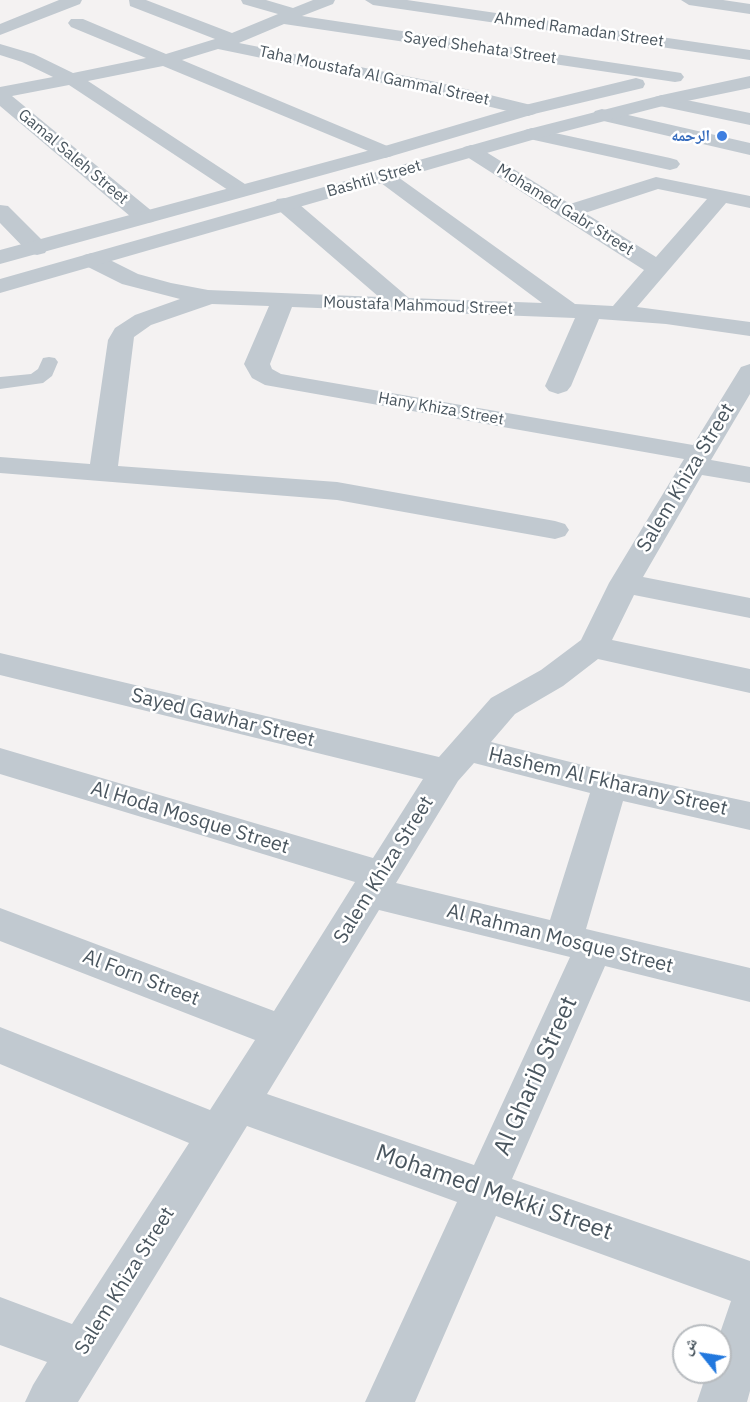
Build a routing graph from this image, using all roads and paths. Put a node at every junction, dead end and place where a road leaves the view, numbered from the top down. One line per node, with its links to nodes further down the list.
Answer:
1 (74, 0): 10 (street)
2 (249, 0): 8 (street, Sayed Shehata Street)
3 (327, 0): 8 (street)
4 (373, 0): 13 (street, Ahmed Ramadan Street)
5 (689, 0): 7 (street)
6 (136, 2): 11 (street, Taha Moustafa Al Gammal Street)
7 (750, 9)
8 (290, 16): 11 (street); 16 (street, Sayed Shehata Street)
9 (77, 23): 14 (street)
10 (1, 29)
11 (226, 41): 14 (street); 23 (street, Taha Moustafa Al Gammal Street)
12 (0, 49): 18 (street)
13 (750, 56)
14 (164, 60): 18 (street); 29 (street)
15 (750, 64): 17 (street, Bashtil Street)
16 (675, 77): 17 (street, Bashtil Street); 23 (street, Bashtil Street)
17 (702, 79): 19 (street, Bashtil Street); 21 (street); 22 (street, Bashtil Street)
18 (74, 80): 20 (street); 32 (street)
19 (750, 82)
20 (0, 95): 38 (street, Gamal Saleh Street)
21 (750, 100)
22 (662, 101): 24 (street, Bashtil Street); 25 (street)
23 (528, 110): 29 (street, Bashtil Street)
24 (602, 115): 26 (street, Bashtil Street); 27 (street)
25 (750, 119)
26 (532, 134): 28 (street, Bashtil Street); 30 (street)
27 (750, 149)
28 (471, 151): 31 (street, Bashtil Street); 37 (street, Mohamed Gabr Street)
29 (385, 152): 32 (street, Bashtil Street)
30 (670, 164)
31 (384, 176): 35 (street, Bashtil Street); 47 (street)
32 (241, 190): 38 (street, Bashtil Street)
33 (722, 195): 34 (street); 37 (street); 42 (street)
34 (750, 202)
35 (285, 204): 41 (street, Bashtil Street); 46 (street)
36 (0, 211): 39 (street)
37 (568, 212): 42 (street, Mohamed Gabr Street)
38 (145, 217): 39 (street, Bashtil Street)
39 (37, 248): 40 (street, Bashtil Street)
40 (0, 257)
41 (92, 260): 43 (street, Bashtil Street); 44 (street, Moustafa Mahmoud Street)
42 (659, 268): 48 (street)
43 (0, 286)
44 (208, 297): 45 (street, Moustafa Mahmoud Street); 56 (street)
45 (283, 300): 46 (street, Moustafa Mahmoud Street); 54 (street, Hany Khiza Street)
46 (403, 305): 47 (street, Moustafa Mahmoud Street)
47 (580, 312): 48 (street, Moustafa Mahmoud Street); 52 (street)
48 (619, 313): 49 (street, Moustafa Mahmoud Street)
49 (750, 329)
50 (48, 362): 51 (lane)
51 (0, 383)
52 (558, 386)
53 (745, 390): 54 (street, Salem Khiza Street)
54 (697, 459): 57 (street); 59 (street, Salem Khiza Street)
55 (0, 465): 56 (street)
56 (103, 474): 58 (street)
57 (750, 475)
58 (555, 530)
59 (624, 583): 60 (street); 61 (street, Salem Khiza Street)
60 (750, 608)
61 (593, 647): 63 (street); 64 (street, Salem Khiza Street)
62 (0, 664): 64 (street, Sayed Gawhar Street)
63 (750, 681)
64 (456, 760): 66 (street, Hashem Al Fkharany Street); 68 (street, Salem Khiza Street)
65 (0, 761): 68 (street, Al Hoda Mosque Street)
66 (610, 785): 67 (street, Hashem Al Fkharany Street); 70 (street, Al Gharib Street)
67 (750, 816)
68 (375, 883): 70 (street, Al Rahman Mosque Street); 72 (street, Salem Khiza Street)
69 (0, 924): 72 (street, Al Forn Street)
70 (579, 944): 71 (street, Al Rahman Mosque Street); 75 (street, Al Gharib Street)
71 (750, 985)
72 (282, 1032): 74 (street, Salem Khiza Street)
73 (0, 1045): 74 (street, Mohamed Mekki Street)
74 (227, 1118): 75 (street, Mohamed Mekki Street); 79 (street, Salem Khiza Street)
75 (485, 1189): 76 (street, Mohamed Mekki Street); 81 (street, Al Gharib Street)
76 (750, 1284)
77 (750, 1313): 82 (street)
78 (0, 1322): 79 (street)
79 (81, 1351): 80 (street, Salem Khiza Street)
80 (50, 1402)
81 (390, 1402)
82 (722, 1402)

